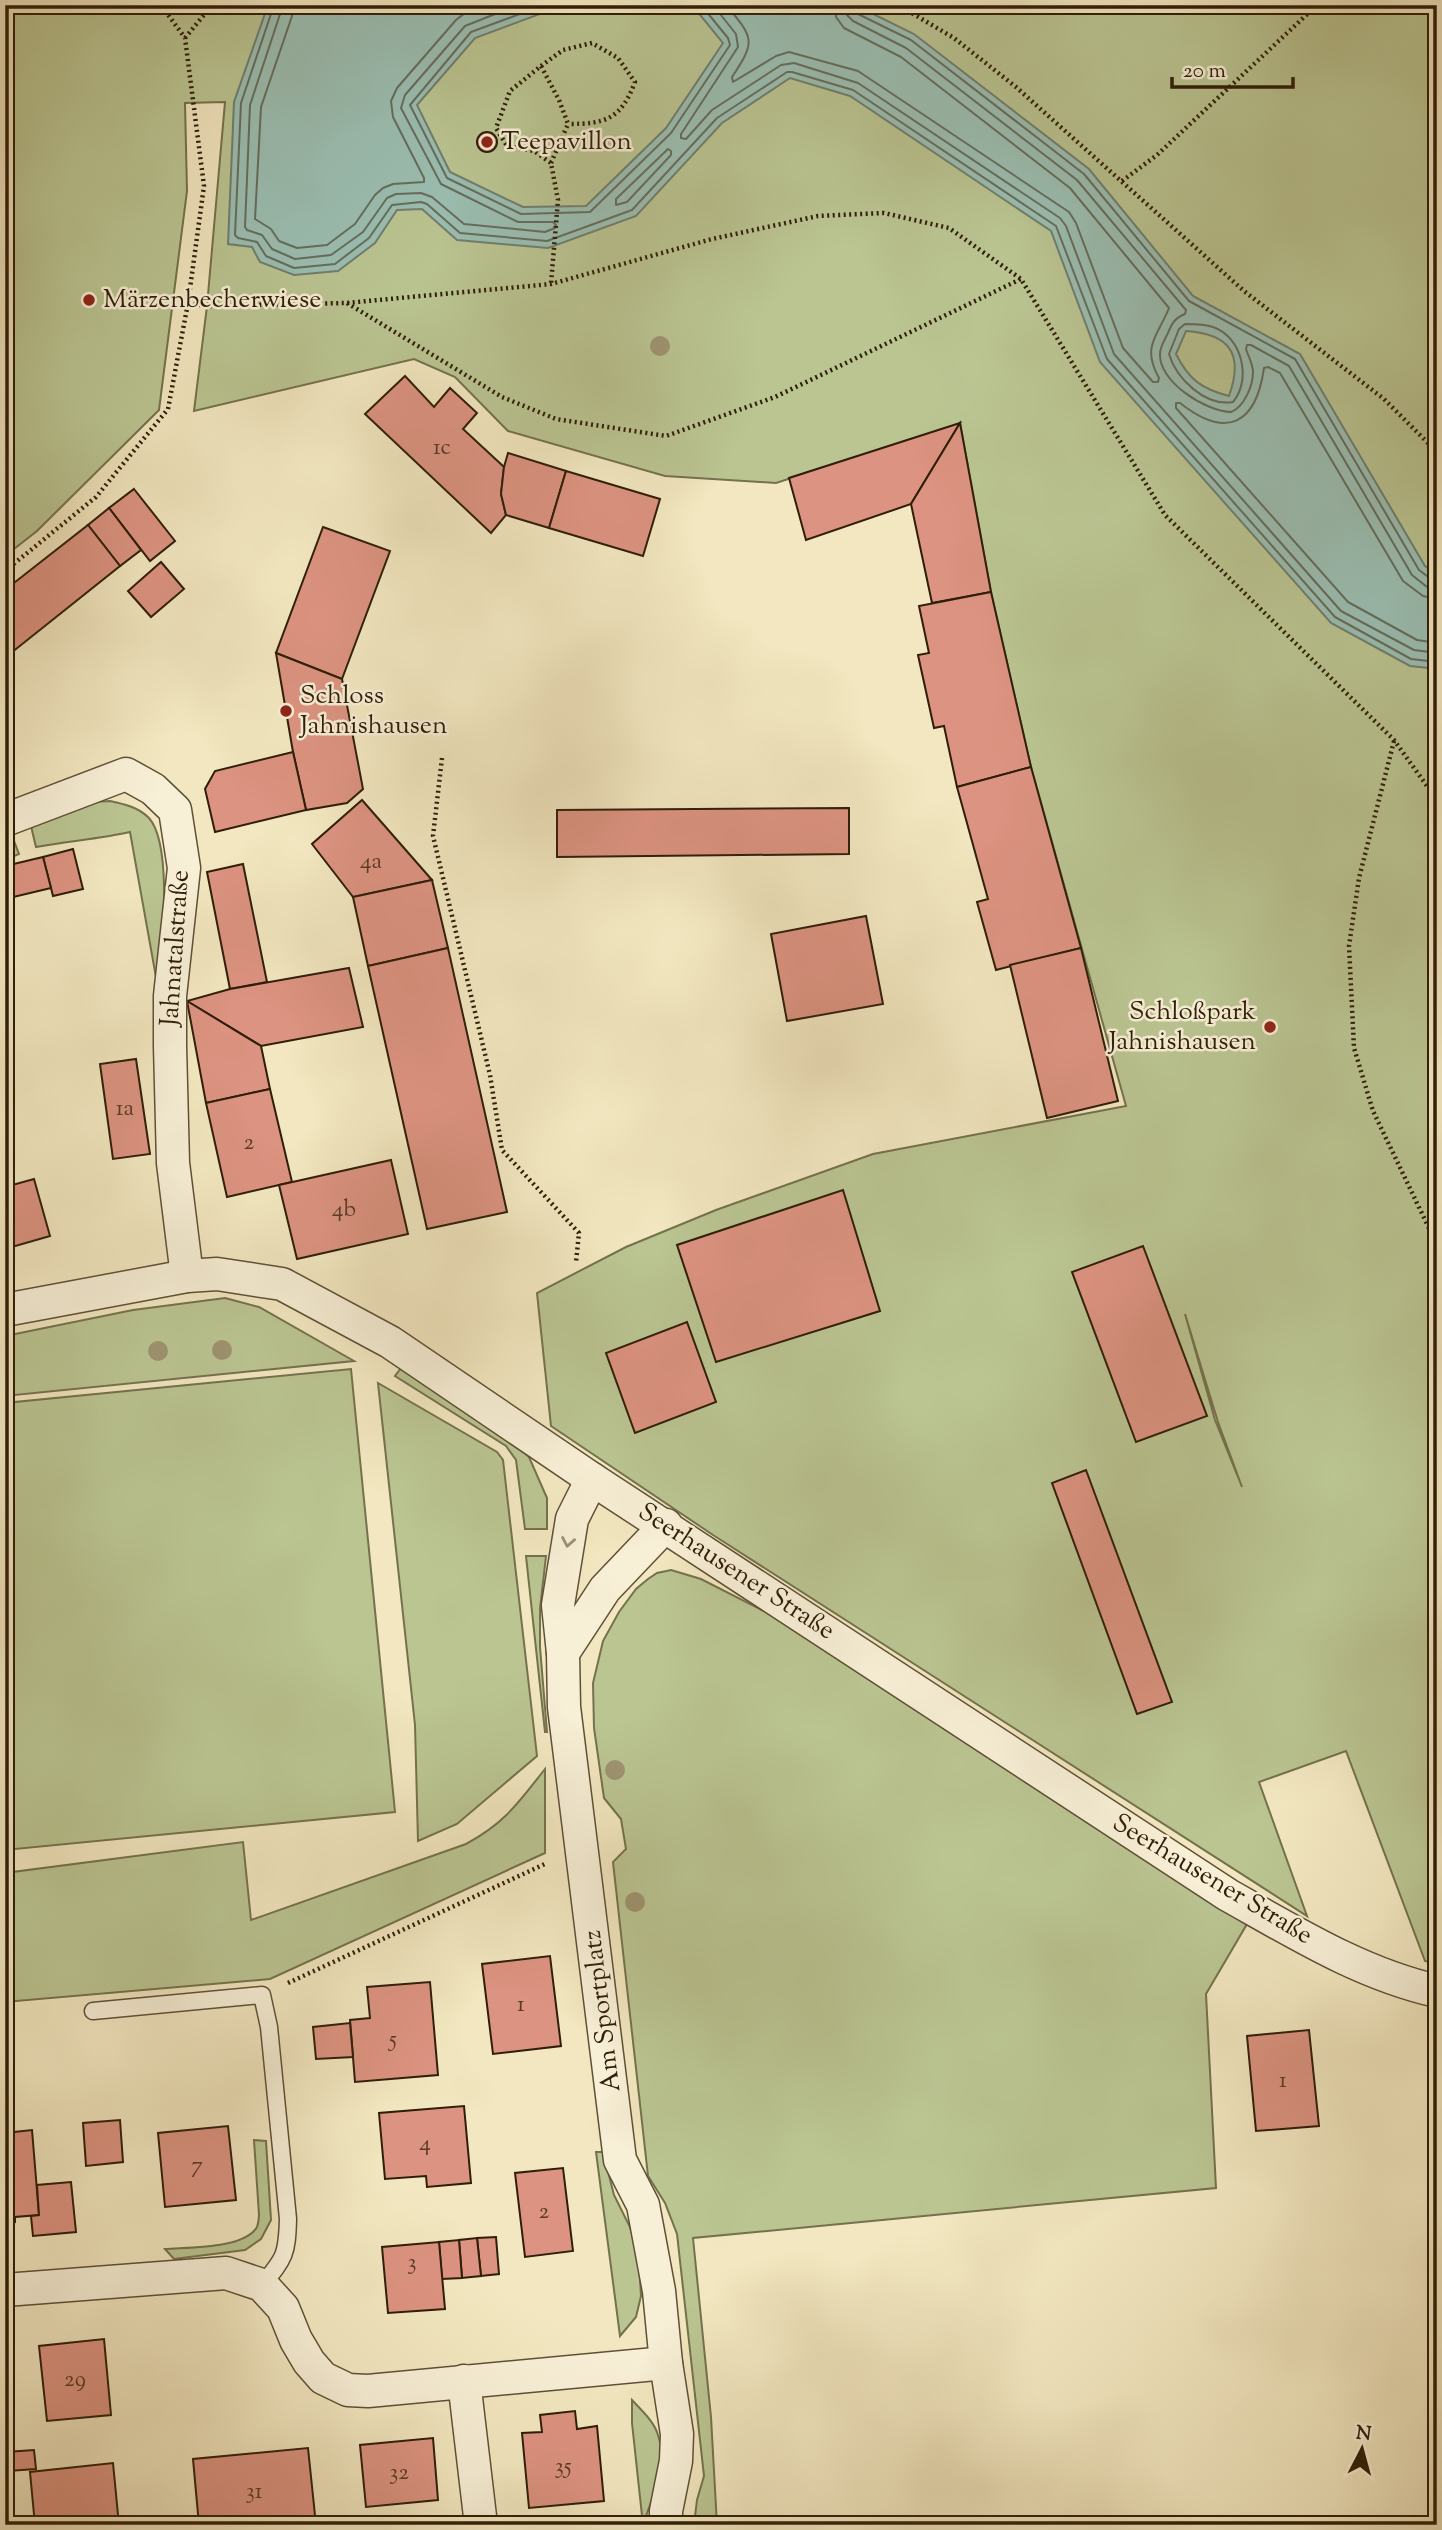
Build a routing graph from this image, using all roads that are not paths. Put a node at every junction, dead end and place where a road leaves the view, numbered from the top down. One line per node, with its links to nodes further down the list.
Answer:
1 (5, 820): 2 (street, Jahnatalstraße)
2 (187, 1276): 3 (street, Seerhausener Straße); 4 (street, Seerhausener Straße)
3 (5, 1310)
4 (592, 1479): 5 (street, Seerhausener Straße); 6 (street, Am Sportplatz, one-way to 6)
5 (666, 1525): 6 (street); 7 (street, Seerhausener Straße)
6 (563, 1653): 11 (street, Am Sportplatz)
7 (1437, 1991)
8 (93, 2011): 9 (lane)
9 (262, 2285): 10 (street); 12 (street)
10 (5, 2290)
11 (666, 2363): 12 (street); 14 (street, Am Sportplatz)
12 (464, 2381): 13 (street)
13 (481, 2525)
14 (666, 2525)

